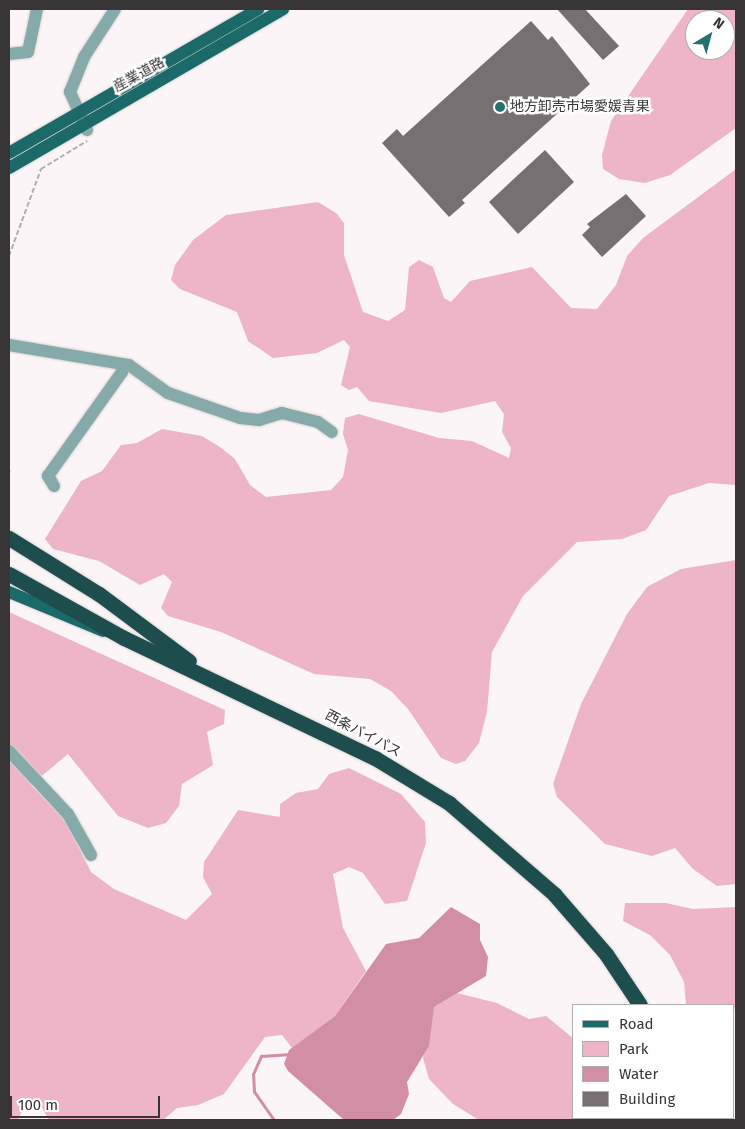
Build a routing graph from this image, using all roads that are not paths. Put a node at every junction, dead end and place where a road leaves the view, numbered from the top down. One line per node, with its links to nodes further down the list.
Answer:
1 (37, 9): 5 (street)
2 (115, 9): 6 (street)
3 (258, 9): 6 (main road, 産業道路)
4 (283, 9): 6 (main road, 産業道路)
5 (9, 54)
6 (82, 121): 7 (main road, 産業道路); 8 (main road, 産業道路)
7 (9, 153)
8 (9, 168)
9 (9, 345): 10 (street)
10 (122, 364): 11 (street); 12 (street)
11 (332, 432)
12 (54, 486)
13 (9, 538): 17 (highway)
14 (9, 574): 16 (highway, 西条バイパス)
15 (9, 592): 16 (main road)
16 (124, 638): 17 (highway, 西条バイパス)
17 (212, 679): 20 (highway, 西条バイパス)
18 (9, 751): 19 (street)
19 (91, 855)
20 (639, 1004)

